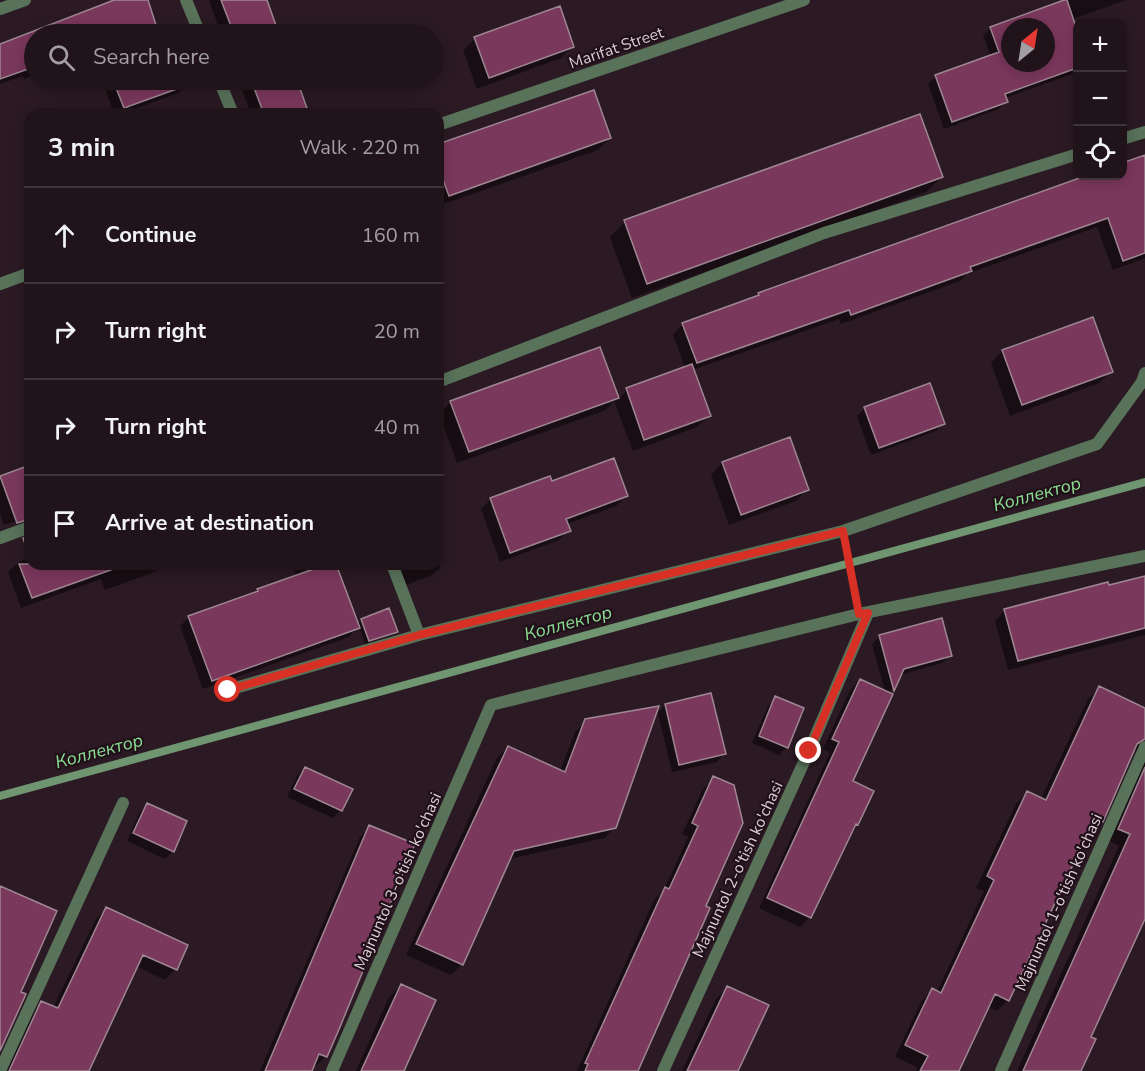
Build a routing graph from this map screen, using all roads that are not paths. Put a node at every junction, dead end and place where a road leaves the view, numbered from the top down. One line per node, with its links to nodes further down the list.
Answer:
1 (25, 0): 4 (street)
2 (186, 0): 5 (street)
3 (804, 0): 8 (street, Marifat Street)
4 (0, 9)
5 (196, 24)
6 (223, 90): 7 (street)
7 (231, 108)
8 (444, 123)
9 (1145, 132): 10 (street)
10 (1127, 137)
11 (1073, 155): 15 (street)
12 (24, 275): 13 (street)
13 (0, 284)
14 (1145, 373): 21 (street)
15 (444, 379)
16 (24, 529): 17 (street)
17 (0, 538)
18 (1145, 556): 20 (street)
19 (394, 570): 21 (street)
20 (863, 613): 26 (street, Majnuntol 3-o'tish ko'chasi); 27 (street, Majnuntol 2-o'tish ko'chasi)
21 (419, 635): 22 (street)
22 (228, 690)
23 (1145, 747): 28 (street, Majnuntol 1-o'tish ko'chasi)
24 (123, 803): 25 (street)
25 (0, 1071)
26 (332, 1071)
27 (663, 1071)
28 (1001, 1071)

